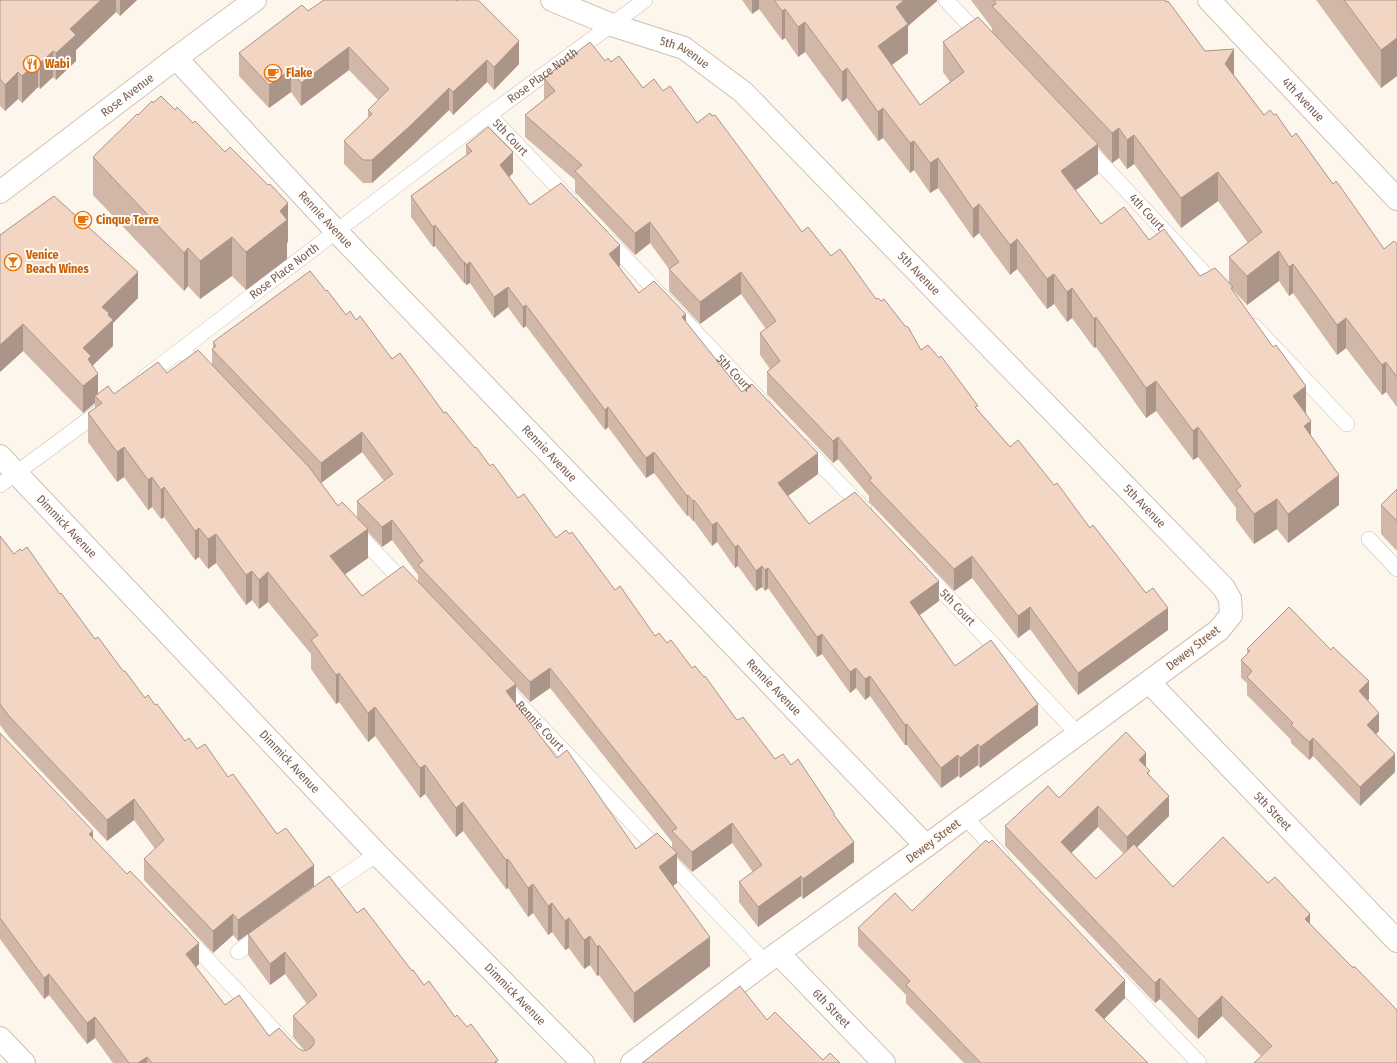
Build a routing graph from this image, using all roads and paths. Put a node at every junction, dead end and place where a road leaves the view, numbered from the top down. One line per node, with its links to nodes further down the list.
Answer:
1 (255, 0): 8 (street, Rose Avenue)
2 (552, 0): 6 (street, 5th Avenue)
3 (645, 0): 6 (lane, Rose Place North)
4 (946, 0): 7 (lane)
5 (1210, 0): 12 (street, 4th Avenue)
6 (612, 25): 9 (lane, Rose Place North); 33 (street, 5th Avenue)
7 (990, 46)
8 (176, 58): 11 (street, Rose Avenue); 15 (street, Rennie Avenue)
9 (489, 115): 13 (lane, 5th Court); 15 (lane, Rose Place North)
10 (1072, 134): 16 (lane, 4th Court)
11 (1, 190)
12 (1397, 199)
13 (577, 208)
14 (594, 225): 22 (lane, 5th Court)
15 (336, 231): 18 (lane, Rose Place North); 38 (street, Rennie Avenue)
16 (1226, 296)
17 (1242, 313): 23 (lane)
18 (182, 350): 19 (lane); 20 (lane, Rose Place North)
19 (215, 384)
20 (133, 386)
21 (114, 400): 26 (lane)
22 (770, 410)
23 (1347, 424)
24 (797, 439): 27 (lane)
25 (0, 456): 26 (street, Dimmick Avenue)
26 (8, 479): 39 (street, Dimmick Avenue)
27 (874, 520)
28 (347, 523): 32 (lane)
29 (1369, 539): 31 (lane)
30 (918, 566): 36 (lane, 5th Court)
31 (1397, 569)
32 (419, 598)
33 (1231, 615): 35 (street, Dewey Street)
34 (491, 674): 46 (lane, Rennie Court)
35 (1149, 682): 36 (street, Dewey Street); 44 (street, 5th Street)
36 (1078, 734): 37 (street, Dewey Street)
37 (965, 817): 38 (street, Dewey Street); 40 (lane)
38 (926, 846): 46 (street, Dewey Street)
39 (377, 854): 41 (lane); 51 (street, Dimmick Avenue)
40 (1014, 868)
41 (309, 900)
42 (275, 924): 45 (lane)
43 (174, 925): 50 (lane)
44 (1397, 941)
45 (238, 952)
46 (772, 958): 52 (street, Dewey Street); 53 (street, 6th Street)
47 (1101, 960): 54 (lane)
48 (0, 1038): 49 (street)
49 (24, 1063)
50 (305, 1063)
51 (583, 1063)
52 (632, 1063)
53 (884, 1063)
54 (1199, 1063)

